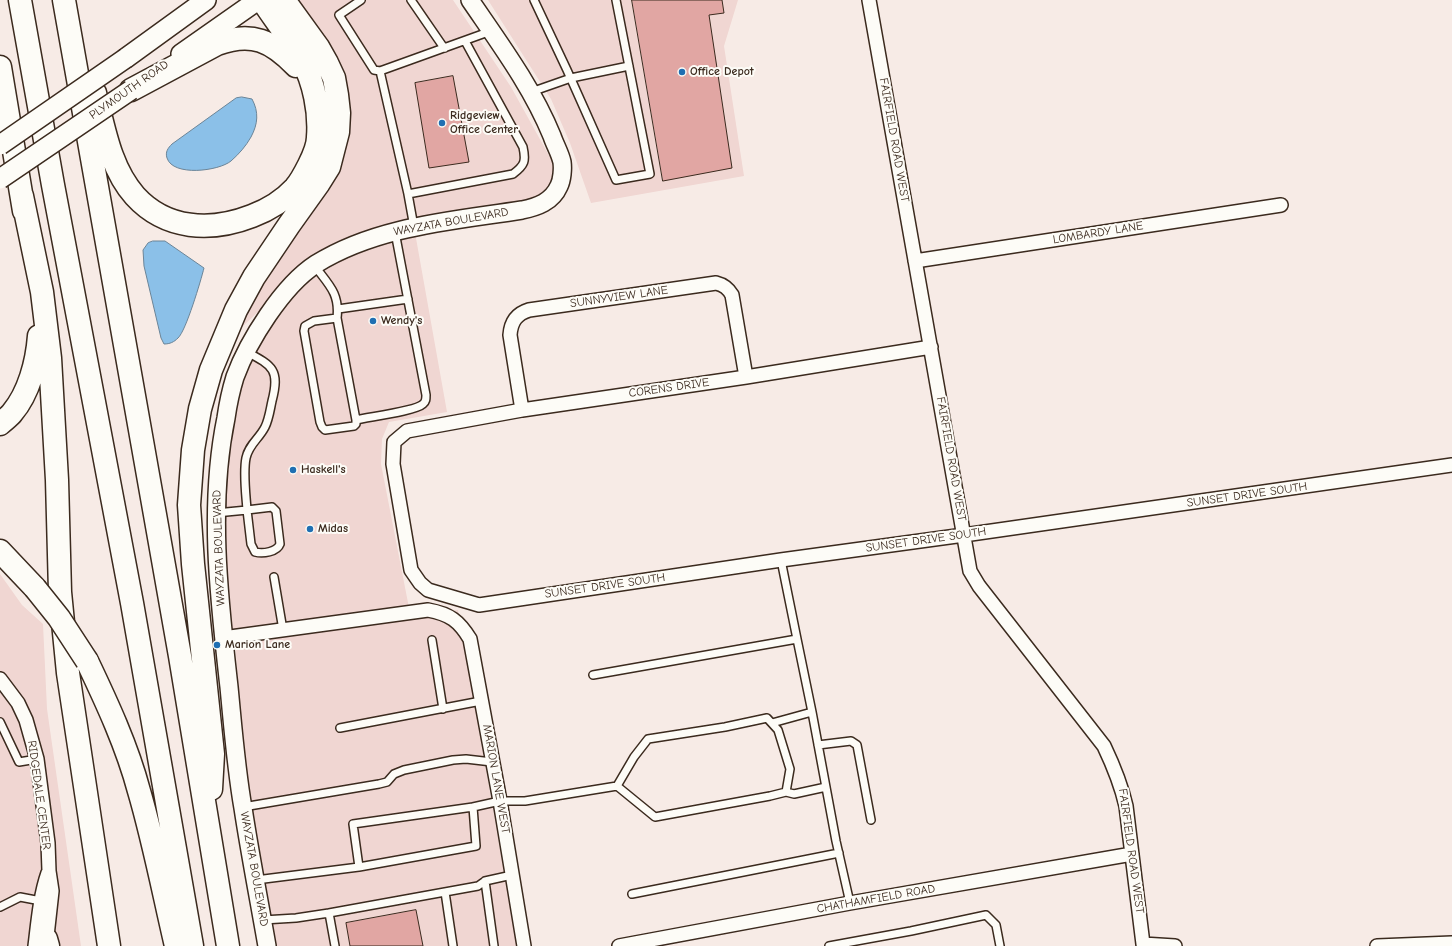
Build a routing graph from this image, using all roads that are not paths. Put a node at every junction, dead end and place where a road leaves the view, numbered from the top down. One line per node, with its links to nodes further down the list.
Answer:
1 (20, 0): 92 (highway)
2 (64, 0): 72 (highway)
3 (74, 0): 21 (highway)
4 (206, 0): 24 (main road, bridge)
5 (258, 0): 22 (main road, PLYMOUTH ROAD)
6 (262, 0): 21 (highway)
7 (284, 0): 72 (highway)
8 (361, 0): 19 (lane)
9 (411, 0): 16 (lane)
10 (470, 0): 14 (street, WAYZATA BOULEVARD)
11 (534, 0): 20 (lane)
12 (616, 0): 17 (lane)
13 (870, 0): 31 (street, FAIRFIELD ROAD WEST)
14 (491, 31): 15 (lane); 23 (street, WAYZATA BOULEVARD)
15 (465, 41): 16 (lane); 26 (lane)
16 (446, 48): 19 (lane)
17 (629, 66): 20 (lane); 20 (lane)
18 (0, 67): 27 (highway)
19 (380, 70): 26 (lane)
20 (571, 78): 23 (lane)
21 (311, 83): 22 (highway)
22 (131, 90): 25 (main road, PLYMOUTH ROAD, bridge)
23 (531, 92): 29 (street, WAYZATA BOULEVARD)
24 (0, 145)
25 (0, 179)
26 (408, 194): 29 (lane)
27 (22, 196): 41 (highway); 87 (highway)
28 (1281, 205): 31 (street, LOMBARDY LANE)
29 (414, 227): 30 (street, WAYZATA BOULEVARD)
30 (395, 232): 32 (street, WAYZATA BOULEVARD); 33 (lane)
31 (915, 261): 36 (street, FAIRFIELD ROAD WEST)
32 (314, 265): 34 (lane); 37 (street, WAYZATA BOULEVARD)
33 (408, 299): 34 (lane); 40 (lane)
34 (338, 309): 35 (lane)
35 (337, 318): 40 (lane); 40 (lane)
36 (931, 347): 38 (street, CORENS DRIVE); 45 (street, FAIRFIELD ROAD WEST)
37 (246, 352): 43 (lane); 44 (street, WAYZATA BOULEVARD)
38 (746, 377): 39 (street, CORENS DRIVE); 39 (street, SUNNYVIEW LANE)
39 (522, 410): 48 (street, CORENS DRIVE)
40 (356, 420)
41 (0, 424)
42 (1452, 465): 45 (street, SUNSET DRIVE SOUTH)
43 (247, 510): 43 (lane); 44 (lane)
44 (216, 513): 51 (street, WAYZATA BOULEVARD)
45 (964, 535): 47 (street, SUNSET DRIVE SOUTH); 74 (street, FAIRFIELD ROAD WEST)
46 (0, 551): 91 (highway, bridge)
47 (781, 560): 48 (street, SUNSET DRIVE SOUTH); 52 (lane)
48 (412, 570)
49 (274, 577): 50 (lane)
50 (283, 630): 51 (street); 56 (street, MARION LANE WEST)
51 (223, 638): 69 (street, WAYZATA BOULEVARD)
52 (797, 639): 54 (lane); 58 (lane)
53 (432, 640): 57 (lane)
54 (593, 675)
55 (0, 679): 63 (street, RIDGEDALE CENTER)
56 (481, 701): 57 (lane); 64 (street, MARION LANE WEST)
57 (443, 709): 61 (lane)
58 (812, 712): 60 (lane); 62 (lane)
59 (0, 722): 63 (lane)
60 (772, 723): 65 (lane); 67 (lane)
61 (340, 728)
62 (818, 745): 66 (lane); 71 (lane)
63 (37, 759): 76 (street, RIDGEDALE CENTER)
64 (492, 762): 68 (street, MARION LANE WEST); 69 (lane)
65 (617, 786): 67 (lane); 68 (lane)
66 (826, 787): 67 (lane); 73 (lane)
67 (786, 792)
68 (500, 801): 70 (lane); 77 (street, MARION LANE WEST)
69 (243, 807): 78 (street, WAYZATA BOULEVARD)
70 (473, 807): 75 (lane); 75 (lane)
71 (871, 820)
72 (209, 826): 93 (highway)
73 (839, 854): 81 (lane); 83 (lane)
74 (1132, 854): 83 (street, CHATHAMFIELD ROAD); 90 (street, FAIRFIELD ROAD WEST)
75 (359, 867): 78 (lane)
76 (49, 871): 82 (street, RIDGEDALE CENTER); 89 (street, RIDGEDALE CENTER)
77 (512, 875): 79 (lane); 98 (street, MARION LANE WEST)
78 (256, 880): 86 (street, WAYZATA BOULEVARD)
79 (485, 881): 80 (lane); 97 (lane)
80 (444, 892): 85 (lane); 96 (lane)
81 (632, 894)
82 (41, 901): 84 (lane); 89 (street, RIDGEDALE CENTER)
83 (850, 903): 99 (street, CHATHAMFIELD ROAD)
84 (0, 907)
85 (329, 913): 86 (lane); 95 (lane)
86 (263, 920): 94 (street, WAYZATA BOULEVARD)
87 (106, 942)
88 (1452, 943): 103 (street)
89 (44, 944)
90 (1143, 945): 102 (street)
91 (176, 946)
92 (192, 946)
93 (228, 946)
94 (267, 946)
95 (335, 946)
96 (453, 946)
97 (494, 946)
98 (524, 946)
99 (620, 946)
100 (829, 946): 101 (lane)
101 (1000, 946)
102 (1175, 946)
103 (1377, 946)

